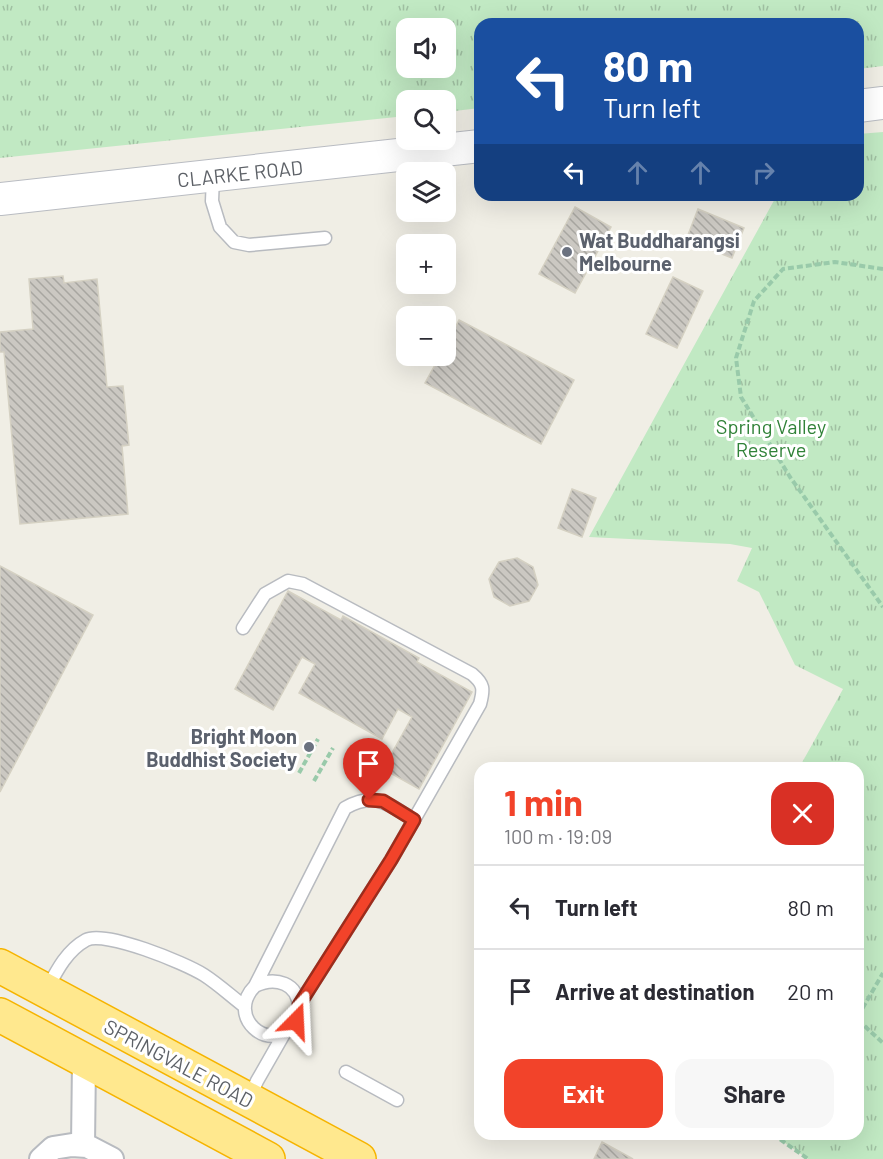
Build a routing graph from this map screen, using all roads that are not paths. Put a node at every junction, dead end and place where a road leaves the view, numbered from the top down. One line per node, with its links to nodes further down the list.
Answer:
1 (883, 103): 2 (main road)
2 (864, 105)
3 (474, 147): 4 (main road, CLARKE ROAD)
4 (213, 176): 5 (main road, CLARKE ROAD); 6 (lane)
5 (0, 199)
6 (325, 238)
7 (243, 628): 8 (lane)
8 (414, 820): 10 (lane); 12 (lane)
9 (0, 966): 11 (highway, SPRINGVALE ROAD)
10 (255, 986): 12 (lane); 13 (lane)
11 (45, 991): 13 (lane); 18 (highway, SPRINGVALE ROAD)
12 (299, 1005): 15 (lane)
13 (244, 1006): 15 (lane)
14 (0, 1015): 16 (highway)
15 (285, 1032): 18 (lane)
16 (84, 1061): 20 (street); 23 (highway)
17 (346, 1072): 19 (lane)
18 (248, 1100): 24 (highway, SPRINGVALE ROAD)
19 (397, 1100)
20 (83, 1145): 21 (street); 22 (street)
21 (41, 1159)
22 (112, 1159)
23 (268, 1159)
24 (359, 1159)

